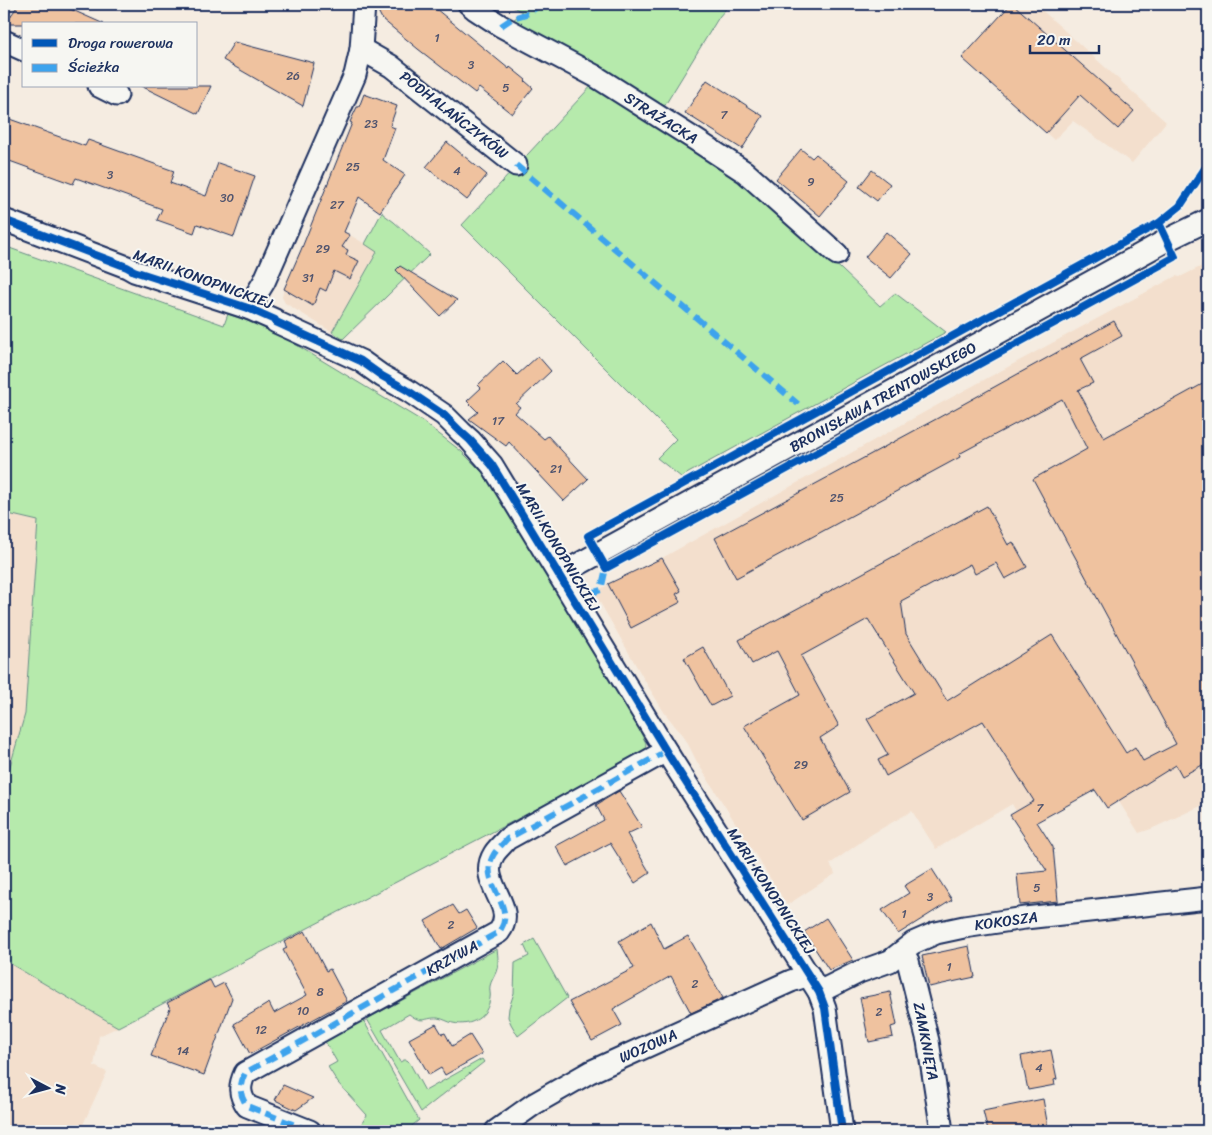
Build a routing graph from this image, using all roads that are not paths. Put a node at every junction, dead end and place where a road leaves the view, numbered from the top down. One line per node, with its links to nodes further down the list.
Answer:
1 (364, 4): 5 (street)
2 (470, 4): 9 (street, STRAŻACKA)
3 (4, 40): 4 (street)
4 (22, 49)
5 (361, 49): 6 (street, PODHALAŃCZYKÓW); 10 (street)
6 (516, 164)
7 (4, 220): 10 (street, MARII KONOPNICKIEJ)
8 (1208, 220): 11 (street, BRONISŁAWA TRENTOWSKIEGO)
9 (837, 254)
10 (248, 308): 11 (street, MARII KONOPNICKIEJ)
11 (559, 575): 12 (street, MARII KONOPNICKIEJ)
12 (666, 751): 15 (street, MARII KONOPNICKIEJ); 16 (street, KRZYWA)
13 (1208, 898): 14 (street, KOKOSZA)
14 (902, 953): 15 (street, KOKOSZA); 19 (street, ZAMKNIĘTA)
15 (814, 984): 17 (street, WOZOWA); 18 (street, MARII KONOPNICKIEJ)
16 (310, 1131)
17 (496, 1131)
18 (842, 1131)
19 (942, 1131)

